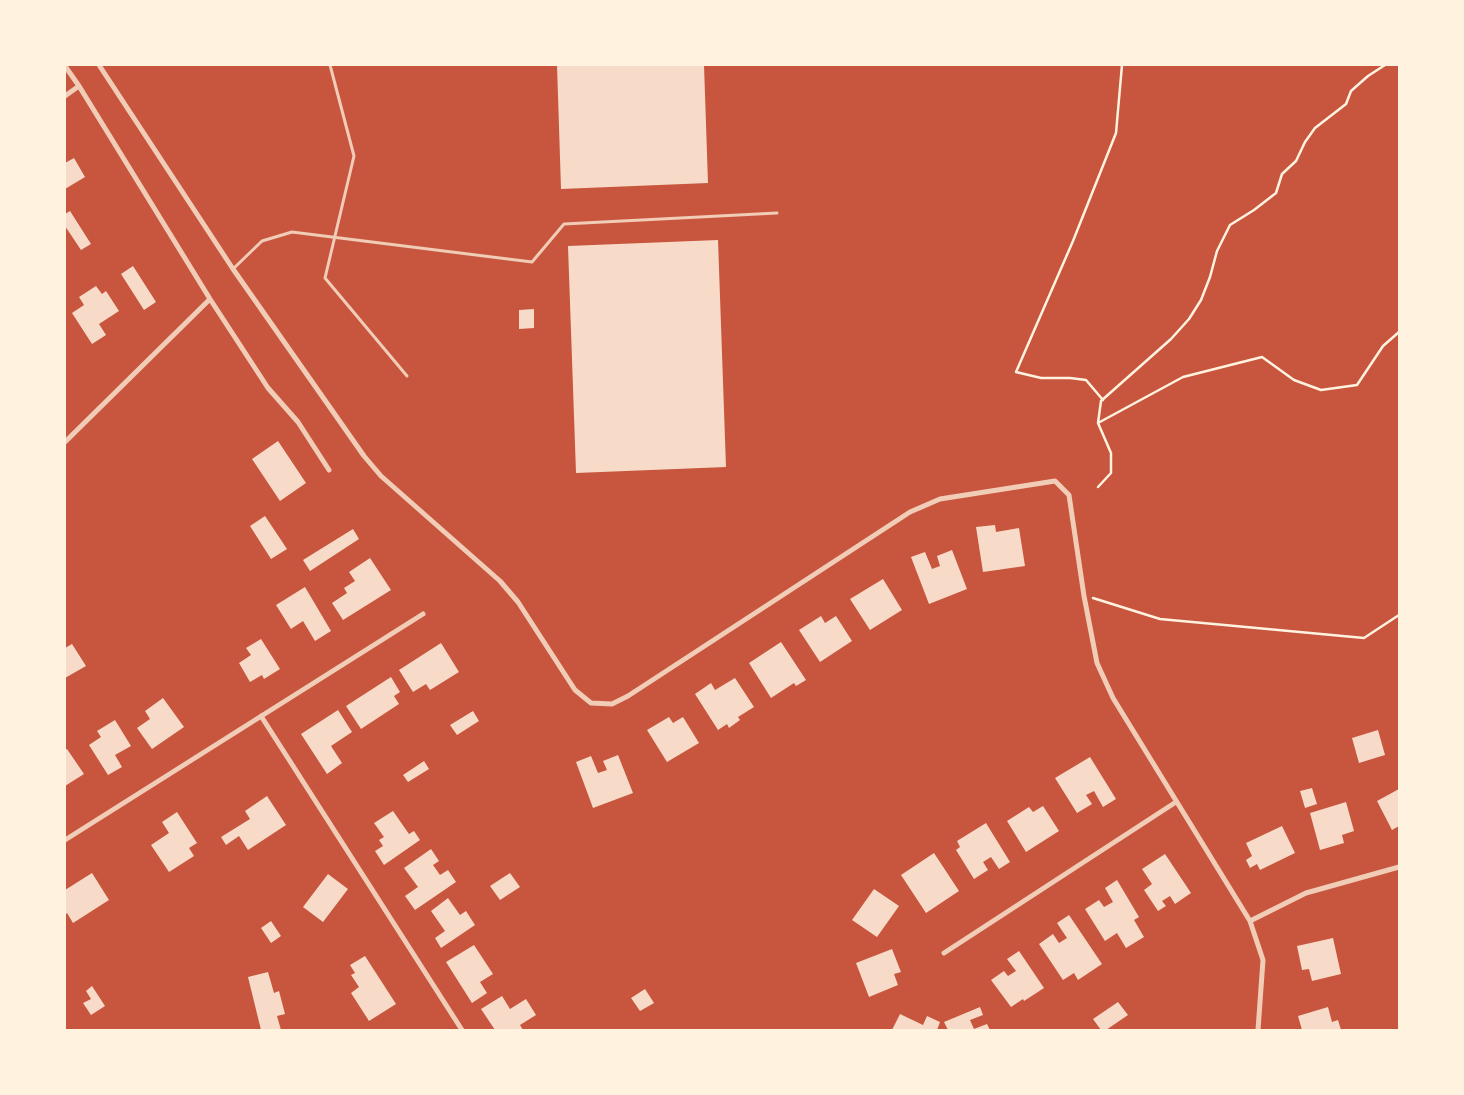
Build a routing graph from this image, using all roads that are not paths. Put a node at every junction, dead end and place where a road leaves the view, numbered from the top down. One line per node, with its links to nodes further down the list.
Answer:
1 (99, 65): 8 (street)
2 (330, 65): 7 (lane)
3 (65, 66): 4 (street)
4 (79, 86): 5 (street); 9 (street)
5 (65, 96)
6 (777, 212): 7 (lane)
7 (334, 237): 8 (lane); 10 (lane)
8 (233, 269): 15 (street)
9 (210, 299): 11 (street); 12 (street)
10 (407, 376)
11 (65, 442)
12 (329, 470)
13 (423, 614): 14 (street)
14 (261, 716): 16 (street); 20 (street)
15 (1176, 802): 18 (street); 19 (street)
16 (65, 840)
17 (1399, 867): 18 (street)
18 (1250, 921): 21 (street)
19 (944, 953)
20 (462, 1030)
21 (1258, 1030)

